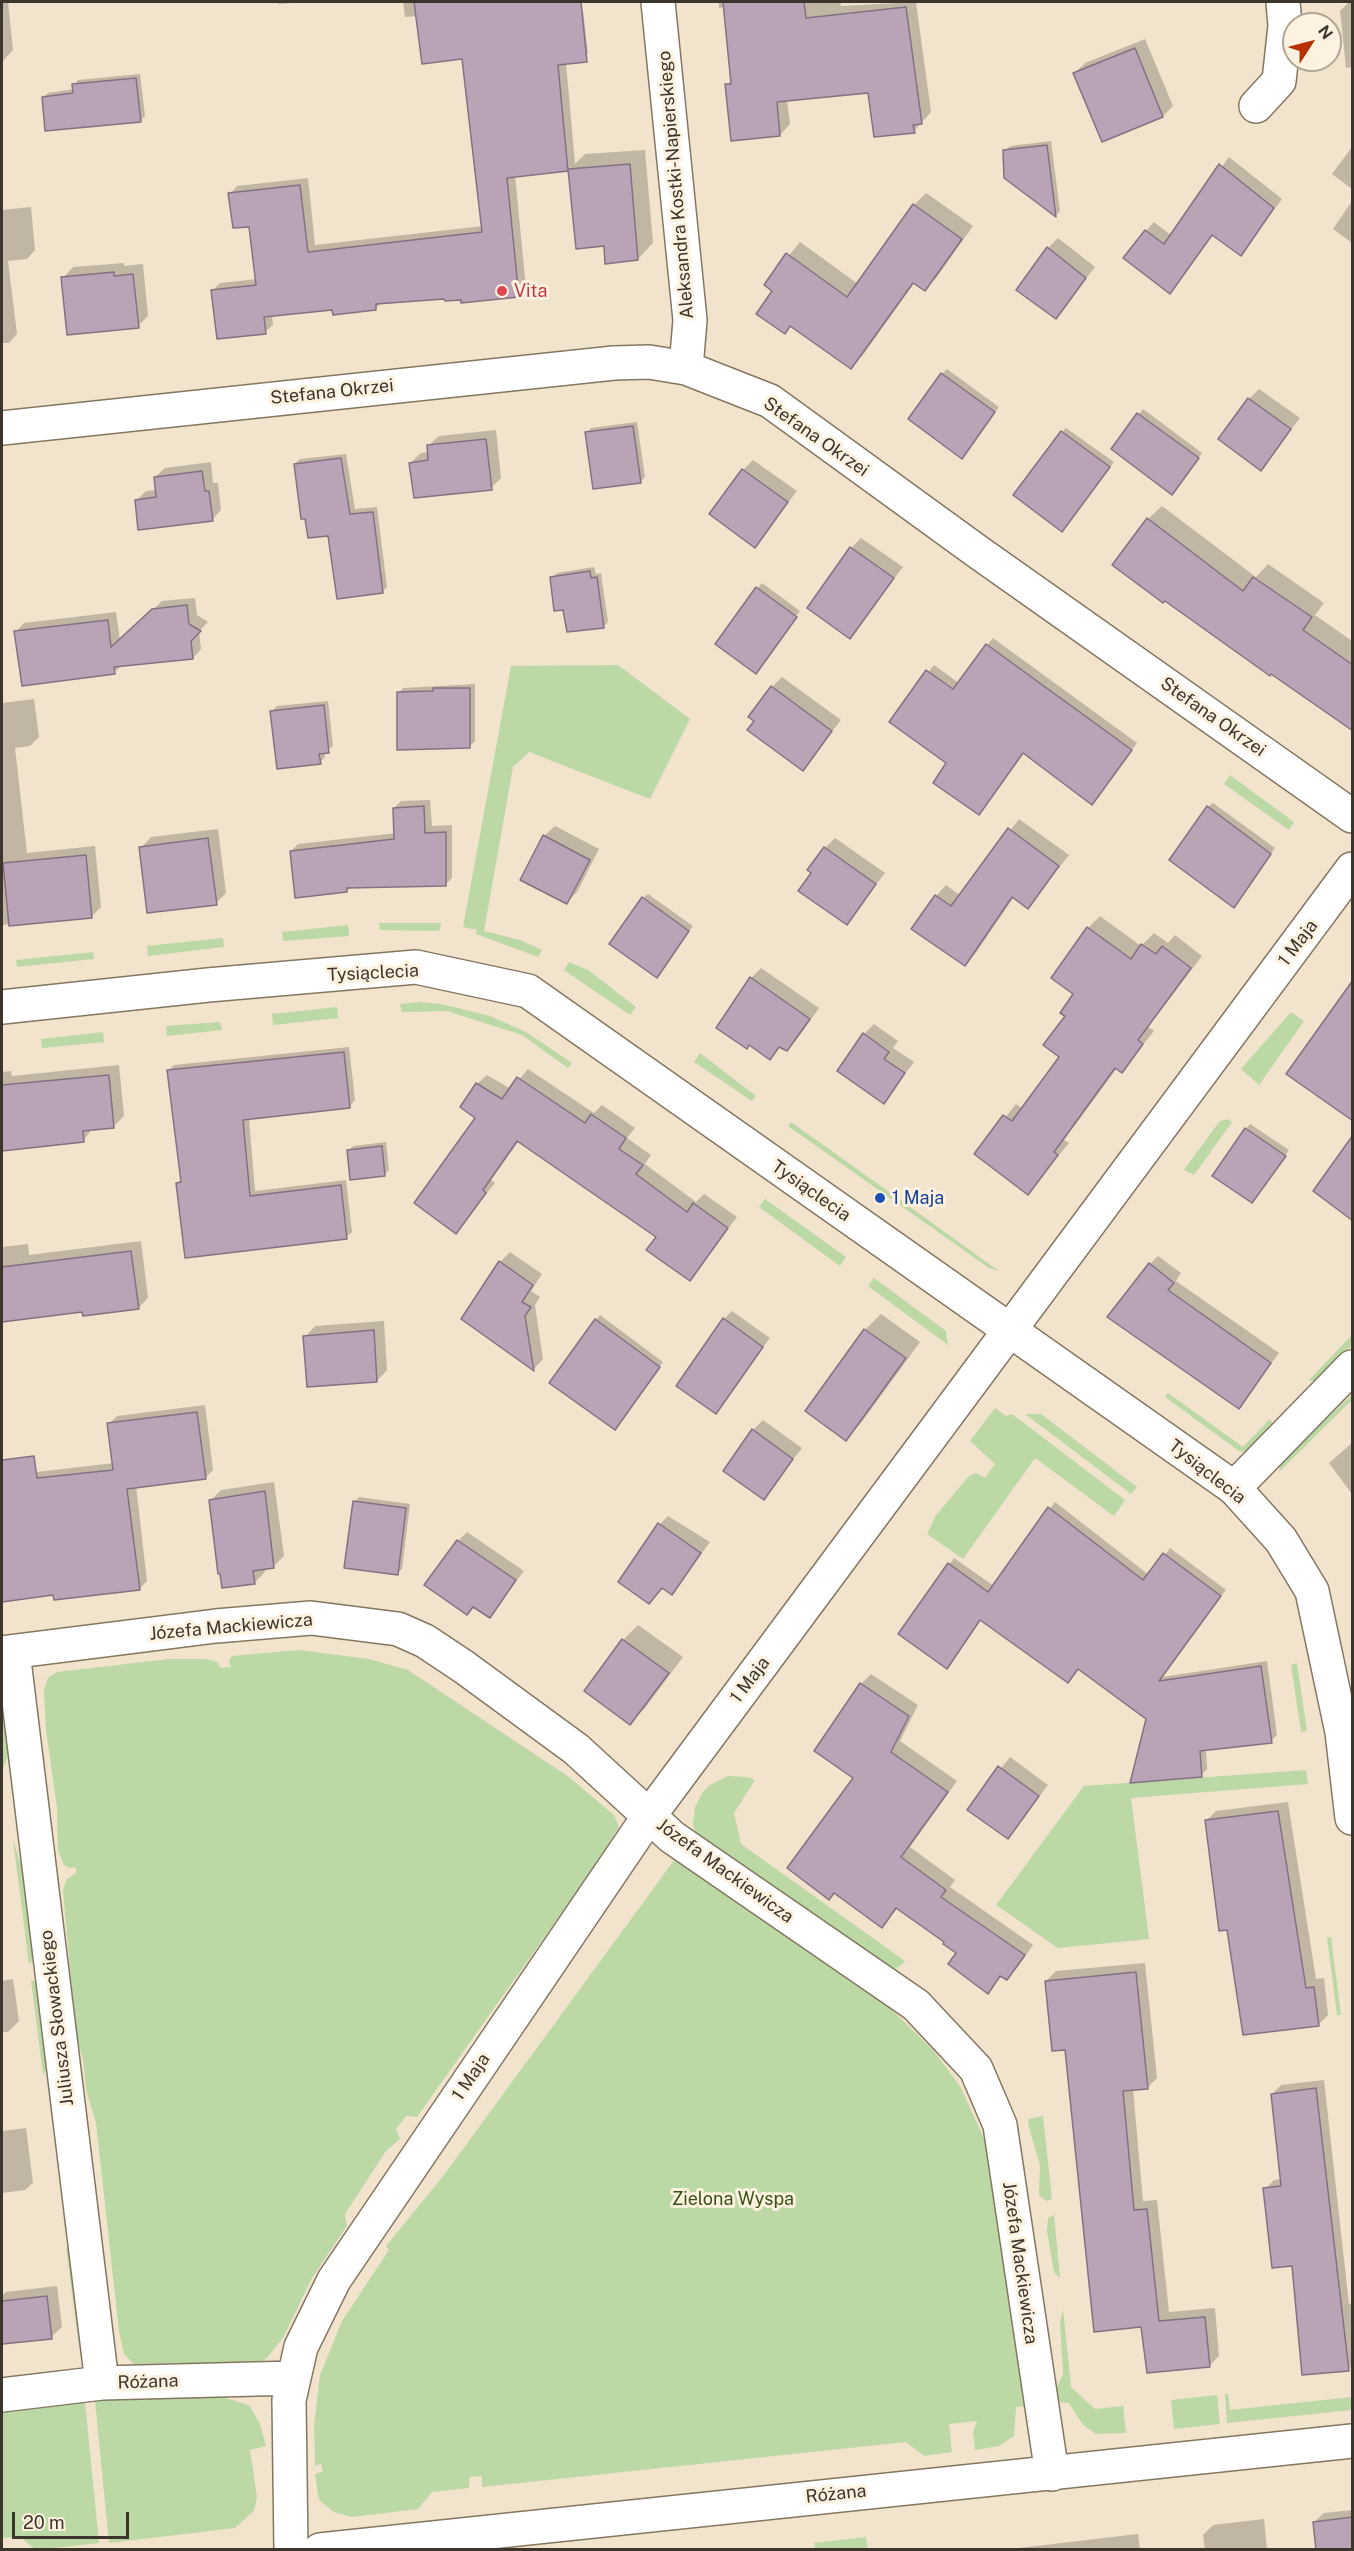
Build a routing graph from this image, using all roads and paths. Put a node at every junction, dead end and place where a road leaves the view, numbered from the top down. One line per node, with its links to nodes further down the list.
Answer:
1 (658, 2): 4 (street, Aleksandra Kostki-Napierskiego)
2 (1282, 2): 3 (street)
3 (1256, 106)
4 (686, 368): 5 (street, Stefana Okrzei); 6 (street, Stefana Okrzei)
5 (2, 428)
6 (1353, 816)
7 (1353, 870): 9 (street, 1 Maja)
8 (2, 1007): 9 (street, Tysiąclecia)
9 (1011, 1331): 11 (street, Tysiąclecia); 13 (street, 1 Maja)
10 (1353, 1367): 11 (street)
11 (1234, 1488): 14 (street, Tysiąclecia)
12 (7, 1652): 13 (street, Józefa Mackiewicza); 16 (street, Juliusza Słowackiego)
13 (649, 1816): 15 (street, 1 Maja); 19 (street, Józefa Mackiewicza)
14 (1353, 1818)
15 (294, 2378): 16 (street, Różana); 20 (street, 1 Maja)
16 (102, 2383): 17 (street, Różana)
17 (2, 2395)
18 (1353, 2441): 19 (street, Różana)
19 (1052, 2474): 21 (street, Różana)
20 (291, 2550)
21 (320, 2550)

